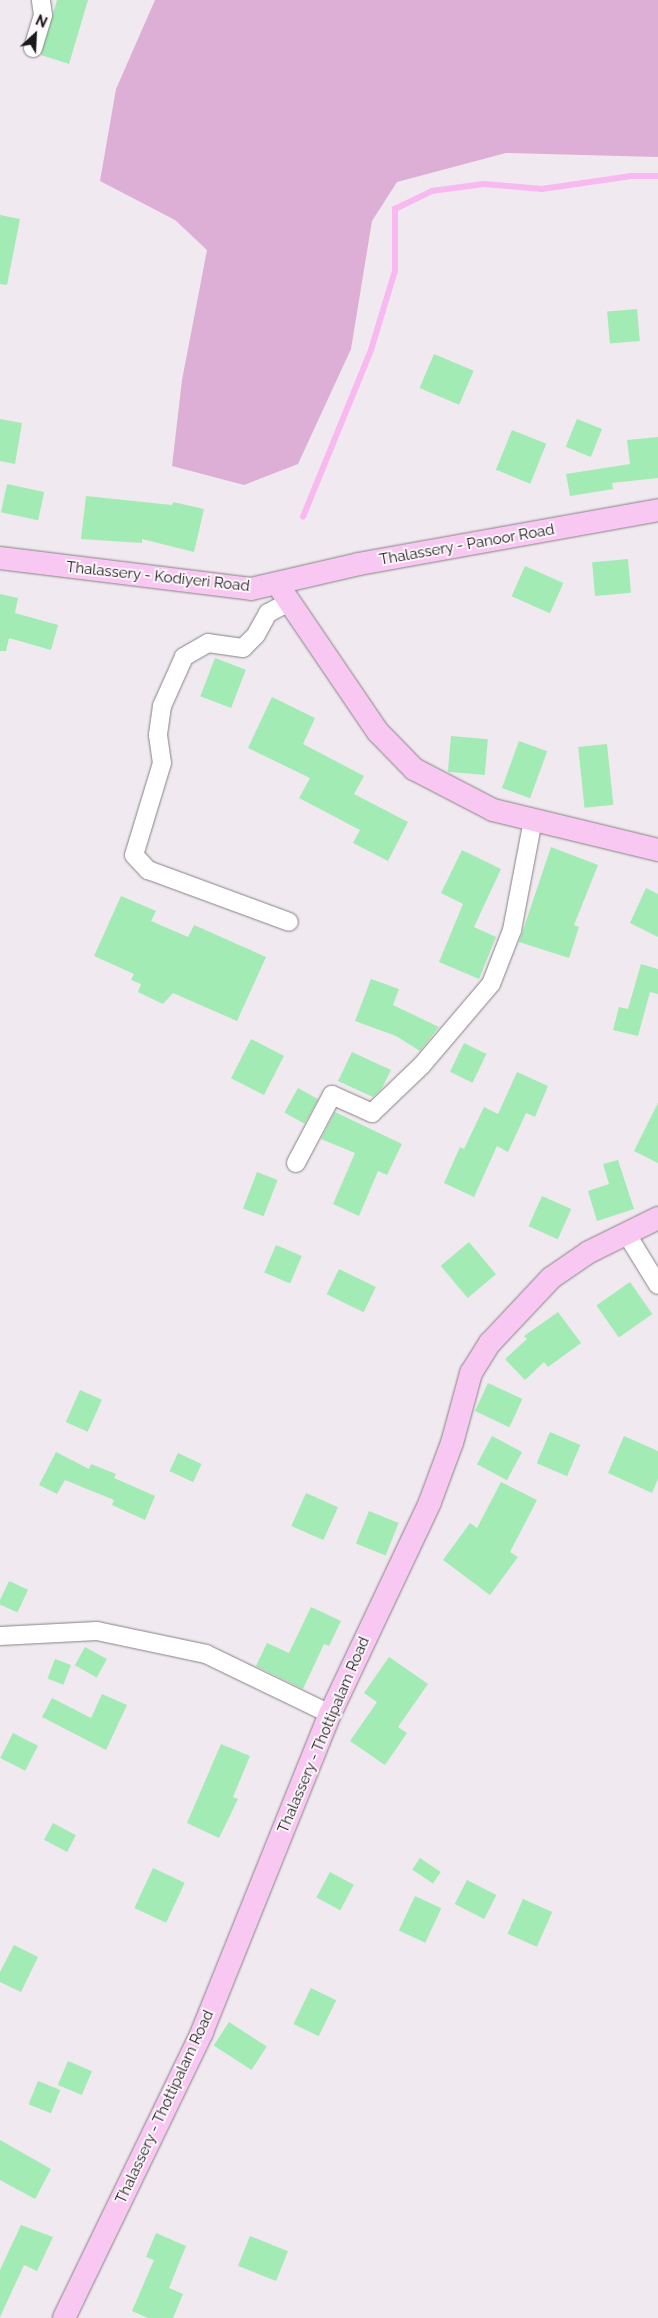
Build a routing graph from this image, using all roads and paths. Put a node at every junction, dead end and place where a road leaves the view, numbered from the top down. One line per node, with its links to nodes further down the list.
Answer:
1 (42, 0): 2 (street)
2 (33, 48)
3 (658, 510): 5 (main road, Thalassery - Panoor Road)
4 (0, 558): 5 (main road, Thalassery - Kodiyeri Road)
5 (283, 593): 6 (main road); 8 (street)
6 (533, 820): 7 (main road); 9 (street)
7 (658, 850)
8 (289, 922)
9 (296, 1163)
10 (658, 1218): 11 (main road, Thalassery - Thottipalam Road)
11 (626, 1233): 12 (street); 14 (main road, Thalassery - Thottipalam Road)
12 (658, 1285)
13 (0, 1636): 14 (street)
14 (330, 1714): 15 (main road, Thalassery - Thottipalam Road)
15 (64, 2318)

